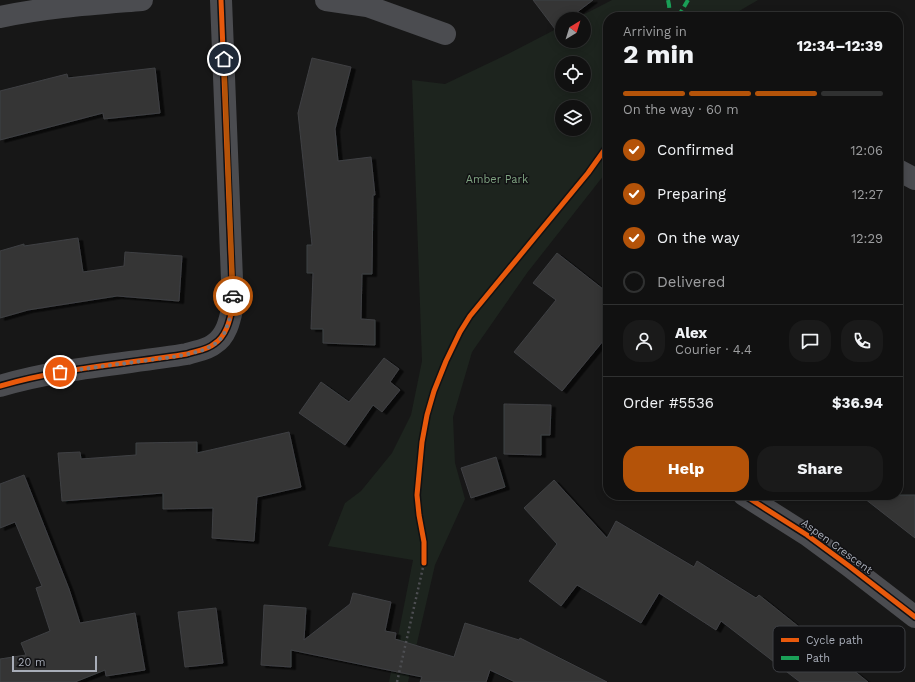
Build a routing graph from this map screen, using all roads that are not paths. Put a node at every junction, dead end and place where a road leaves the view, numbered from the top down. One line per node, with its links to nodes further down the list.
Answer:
1 (142, 0): 4 (street)
2 (221, 0): 8 (street)
3 (326, 0): 5 (street)
4 (0, 17)
5 (444, 34)
6 (903, 173): 7 (street)
7 (915, 179)
8 (0, 386)
9 (752, 500): 10 (street, Aspen Crescent)
10 (915, 618)

